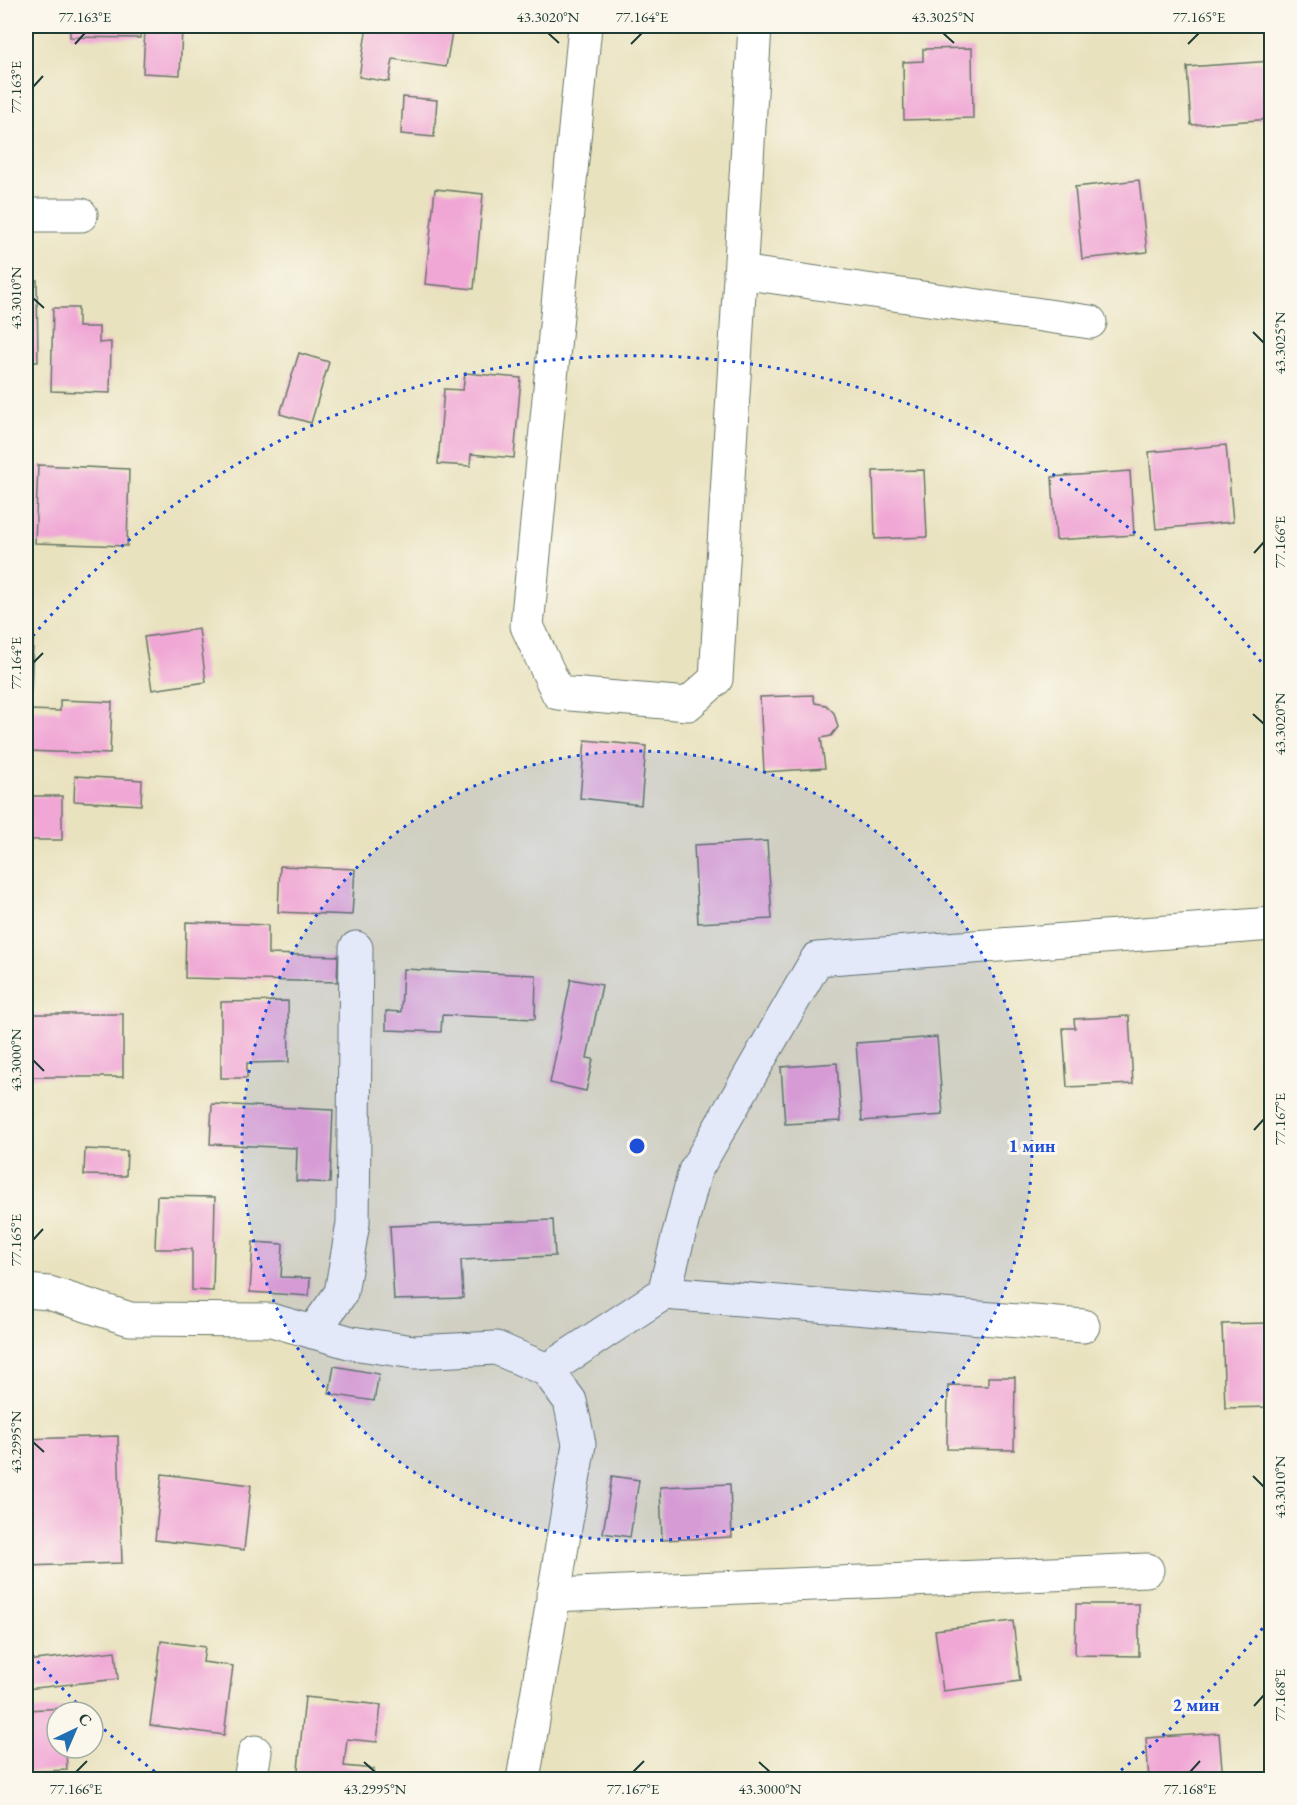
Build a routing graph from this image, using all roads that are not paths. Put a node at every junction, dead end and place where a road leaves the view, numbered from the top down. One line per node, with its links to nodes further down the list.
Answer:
1 (585, 26): 5 (street)
2 (755, 26): 5 (street)
3 (26, 215): 4 (street)
4 (81, 215)
5 (740, 272): 6 (street)
6 (1090, 322)
7 (1272, 924): 10 (street)
8 (356, 948): 12 (street)
9 (26, 1292): 12 (street)
10 (664, 1293): 11 (street); 13 (street)
11 (1083, 1326)
12 (313, 1332): 13 (street)
13 (547, 1370): 15 (street)
14 (1147, 1570): 15 (street)
15 (553, 1595): 16 (street)
16 (523, 1779)

